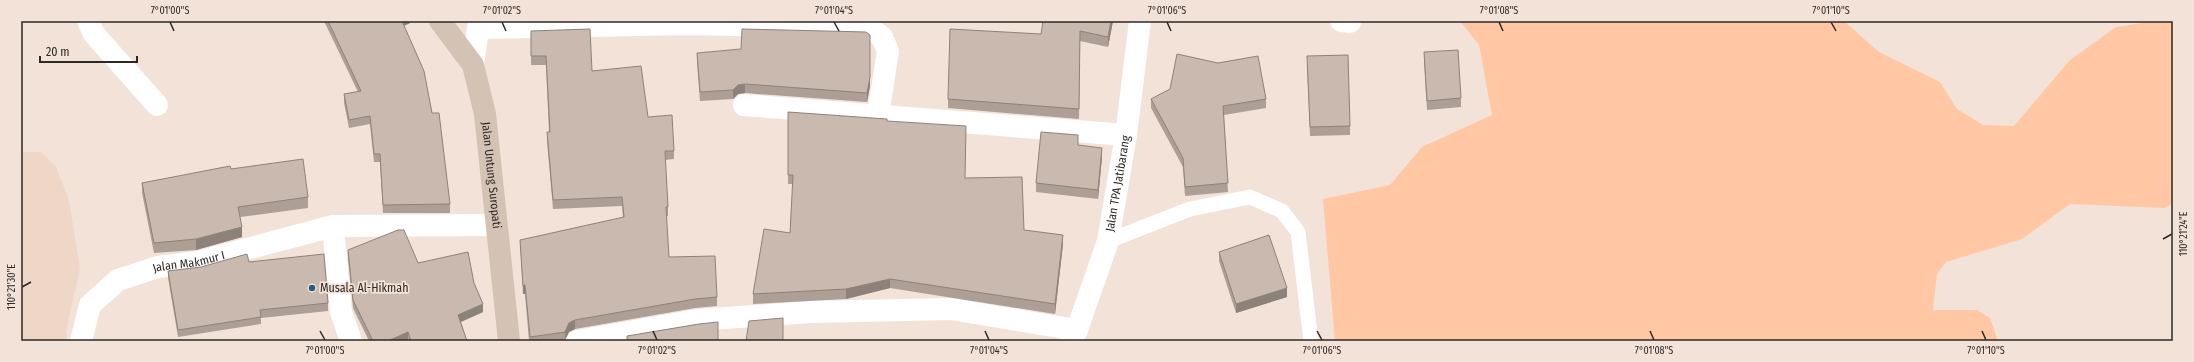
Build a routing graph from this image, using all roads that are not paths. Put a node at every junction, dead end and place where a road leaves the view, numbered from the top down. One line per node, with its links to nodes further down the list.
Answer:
1 (88, 21): 6 (street)
2 (440, 21): 5 (main road, Jalan Untung Suropati)
3 (1140, 21): 9 (street, Jalan TPA Jatibarang)
4 (478, 24): 5 (street); 8 (street)
5 (473, 65): 10 (main road, Jalan Untung Suropati)
6 (157, 105)
7 (744, 105): 8 (street)
8 (878, 115): 9 (street)
9 (1126, 135): 12 (street, Jalan TPA Jatibarang)
10 (496, 225): 11 (street, Jalan Makmur I); 16 (main road, Jalan Untung Suropati)
11 (333, 226): 14 (street, Jalan Makmur I); 15 (street)
12 (1108, 241): 13 (street, Jalan TPA Jatibarang); 18 (lane)
13 (1074, 336): 17 (street)
14 (81, 341)
15 (351, 341)
16 (509, 341)
17 (577, 341)
18 (1311, 341)

